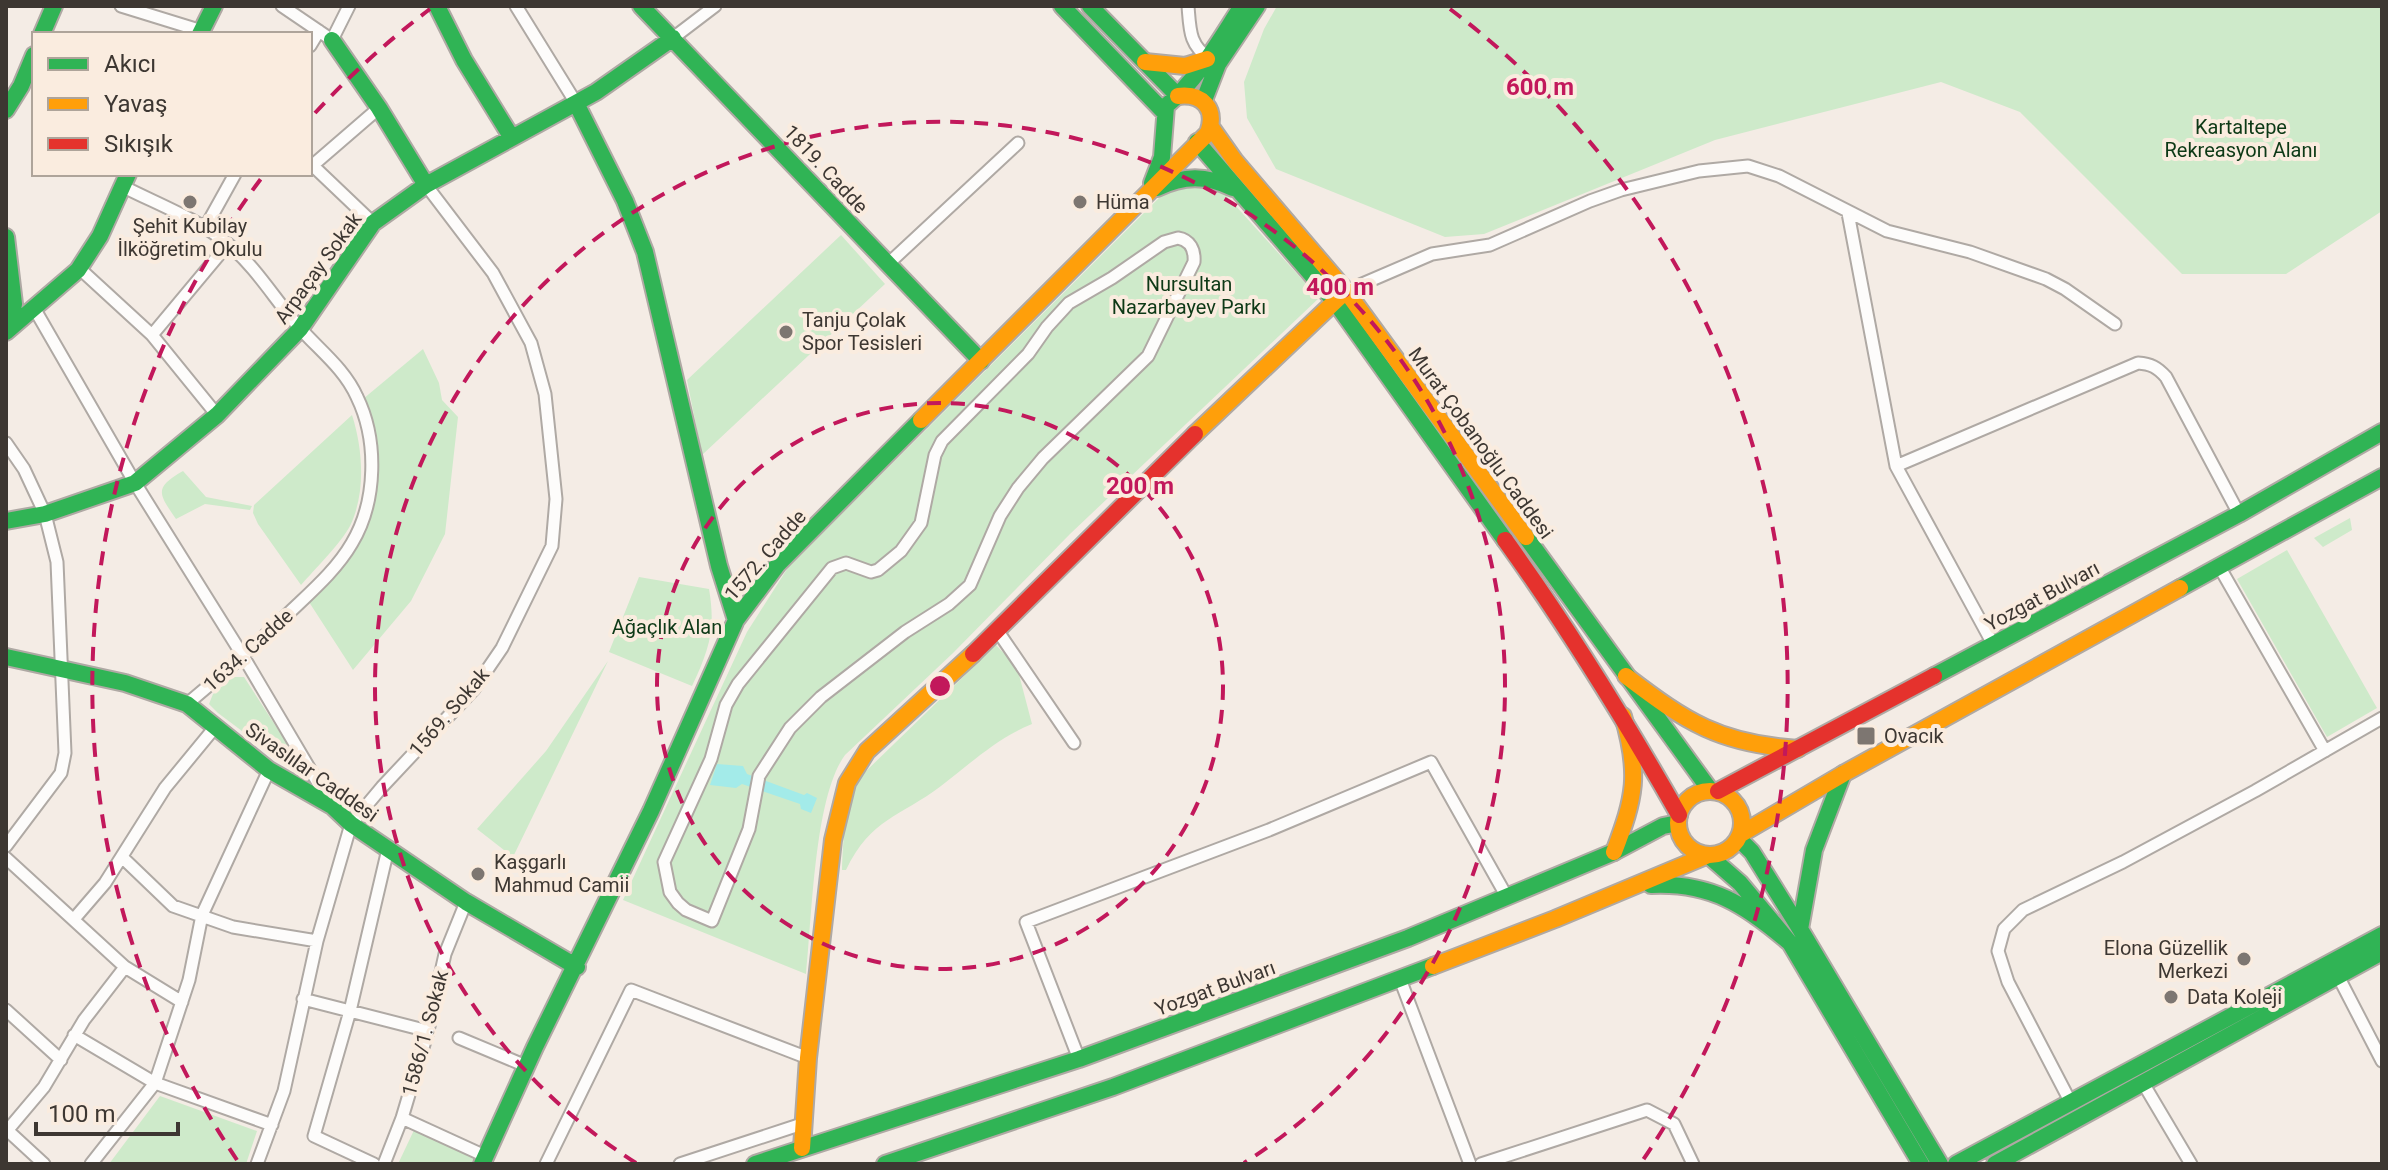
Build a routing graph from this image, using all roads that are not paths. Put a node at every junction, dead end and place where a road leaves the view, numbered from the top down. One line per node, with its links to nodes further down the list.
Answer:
1 (54, 6): 15 (main road)
2 (121, 6): 16 (street)
3 (214, 6): 16 (main road)
4 (282, 6): 17 (street)
5 (349, 6): 17 (street)
6 (437, 6): 30 (main road)
7 (516, 6): 25 (street)
8 (641, 6): 18 (main road, 1819. Cadde)
9 (715, 6): 18 (street)
10 (1062, 6): 28 (main road)
11 (1090, 6): 22 (main road)
12 (1188, 6): 21 (street)
13 (1242, 6): 21 (main road)
14 (1257, 6): 21 (main road)
15 (43, 32)
16 (201, 32)
17 (326, 36): 19 (street); 26 (main road)
18 (673, 38): 25 (main road, Arpaçay Sokak); 45 (main road, 1819. Cadde)
19 (312, 45)
20 (32, 60): 27 (main road)
21 (1213, 61): 22 (main road); 23 (main road); 24 (main road)
22 (1145, 62): 23 (main road)
23 (1178, 96): 24 (main road); 28 (main road)
24 (1204, 100): 29 (main road)
25 (576, 103): 30 (main road, Arpaçay Sokak); 64 (main road)
26 (379, 108): 33 (street); 37 (main road)
27 (6, 110)
28 (1163, 116): 31 (main road); 39 (main road)
29 (1211, 127): 31 (main road); 47 (main road, Murat Çobanoğlu Caddesi)
30 (512, 138): 37 (main road, Arpaçay Sokak)
31 (1197, 142): 38 (main road, Murat Çobanoğlu Caddesi); 39 (main road, 1572. Cadde)
32 (1018, 143): 45 (street)
33 (312, 163)
34 (312, 165): 41 (street)
35 (234, 176): 42 (street)
36 (125, 180): 42 (street, 1634. Cadde); 46 (main road)
37 (426, 185): 41 (main road, Arpaçay Sokak); 84 (street, 1569. Sokak)
38 (1239, 191): 39 (main road); 47 (main road, Murat Çobanoğlu Caddesi)
39 (1148, 193): 53 (main road, 1572. Cadde)
40 (1848, 213): 47 (street); 49 (street); 57 (street)
41 (373, 223): 50 (main road, Arpaçay Sokak)
42 (205, 228): 44 (street, 1634. Cadde)
43 (6, 237): 51 (main road)
44 (228, 244): 50 (street, 1634. Cadde); 52 (street)
45 (888, 264): 53 (main road, 1819. Cadde)
46 (79, 268): 48 (main road); 52 (street)
47 (1340, 296): 65 (main road); 70 (main road, Murat Çobanoğlu Caddesi); 72 (main road, Murat Çobanoğlu Caddesi)
48 (34, 308): 51 (main road); 59 (street)
49 (2115, 324)
50 (300, 329): 54 (main road, Arpaçay Sokak); 67 (street, 1634. Cadde)
51 (8, 330)
52 (152, 335): 54 (street)
53 (981, 361): 64 (main road, 1572. Cadde)
54 (217, 415): 59 (main road, Arpaçay Sokak)
55 (2382, 432): 61 (main road, Yozgat Bulvarı)
56 (6, 443): 60 (street)
57 (1896, 466): 61 (street); 66 (street)
58 (2382, 477): 63 (main road)
59 (135, 483): 60 (main road, Arpaçay Sokak); 67 (street)
60 (45, 514): 62 (main road, Arpaçay Sokak); 69 (street)
61 (2239, 514): 66 (main road, Yozgat Bulvarı)
62 (6, 521)
63 (2220, 568): 77 (street); 79 (main road)
64 (736, 620): 102 (main road, 1572. Cadde)
65 (997, 630): 75 (street); 112 (main road)
66 (1993, 644): 76 (main road, Yozgat Bulvarı)
67 (243, 656): 71 (street, 1634. Cadde); 82 (street)
68 (8, 660): 69 (main road, Sivaslılar Caddesi)
69 (61, 668): 71 (main road, Sivaslılar Caddesi); 86 (street)
70 (1626, 676): 76 (main road); 80 (main road, Murat Çobanoğlu Caddesi)
71 (187, 704): 74 (main road, Sivaslılar Caddesi)
72 (1623, 716): 83 (main road, Murat Çobanoğlu Caddesi); 88 (main road)
73 (2382, 718): 77 (street)
74 (216, 726): 78 (main road, Sivaslılar Caddesi); 91 (street)
75 (1074, 743)
76 (1799, 749): 80 (main road, Yozgat Bulvarı)
77 (2325, 751): 119 (street)
78 (269, 770): 82 (main road, Sivaslılar Caddesi); 95 (street)
79 (1843, 774): 85 (main road); 98 (main road)
80 (1714, 790): 83 (main road); 85 (main road)
81 (755, 791): 81 (street)
82 (332, 806): 84 (main road, Sivaslılar Caddesi)
83 (1678, 819): 88 (main road, Yozgat Bulvarı); 89 (main road)
84 (351, 824): 87 (main road, Sivaslılar Caddesi); 99 (street)
85 (1740, 836): 89 (main road); 98 (main road)
86 (6, 846)
87 (388, 849): 94 (main road, Sivaslılar Caddesi); 108 (street)
88 (1614, 852): 93 (main road, Yozgat Bulvarı)
89 (1708, 855): 92 (main road); 98 (main road)
90 (6, 858): 96 (street)
91 (123, 858): 95 (street); 96 (street)
92 (1637, 887): 98 (main road); 104 (main road)
93 (1507, 897): 113 (main road, Yozgat Bulvarı); 113 (street)
94 (466, 902): 102 (main road, Sivaslılar Caddesi); 109 (street, 1586/1. Sokak)
95 (202, 915): 99 (street); 106 (street)
96 (74, 919): 101 (street)
97 (2382, 935): 119 (main road)
98 (1795, 936): 138 (main road); 139 (main road)
99 (317, 941): 105 (street)
100 (2382, 952): 103 (main road)
101 (125, 967): 106 (street); 110 (street)
102 (577, 967): 116 (main road, 1572. Cadde)
103 (2338, 976): 115 (street); 118 (main road)
104 (1400, 979): 134 (main road); 135 (street)
105 (303, 999): 108 (street); 122 (street)
106 (182, 1002): 117 (street)
107 (6, 1010): 114 (street)
108 (350, 1011): 109 (street); 129 (street)
109 (428, 1031): 120 (street, 1586/1. Sokak)
110 (74, 1035): 114 (street); 117 (street)
111 (459, 1038): 116 (street)
112 (808, 1058): 121 (main road); 131 (street)
113 (1079, 1059): 124 (main road, Yozgat Bulvarı)
114 (61, 1060): 123 (street)
115 (2382, 1061)
116 (526, 1066): 125 (main road, 1572. Cadde)
117 (155, 1083): 122 (street); 127 (street)
118 (2143, 1083): 141 (main road); 142 (street)
119 (2071, 1103): 140 (main road)
120 (402, 1118): 125 (street); 130 (street, 1586/1. Sokak)
121 (802, 1124): 124 (main road); 132 (street)
122 (272, 1125): 128 (street)
123 (6, 1130): 126 (street)
124 (802, 1148): 133 (main road, Yozgat Bulvarı)
125 (484, 1160)
126 (44, 1164)
127 (91, 1164)
128 (257, 1164)
129 (374, 1164)
130 (384, 1164)
131 (546, 1164)
132 (680, 1164)
133 (755, 1164)
134 (885, 1164)
135 (1470, 1164)
136 (1481, 1164): 137 (street)
137 (1693, 1164)
138 (1921, 1164)
139 (1940, 1164)
140 (1956, 1164)
141 (1995, 1164)
142 (2191, 1164)

